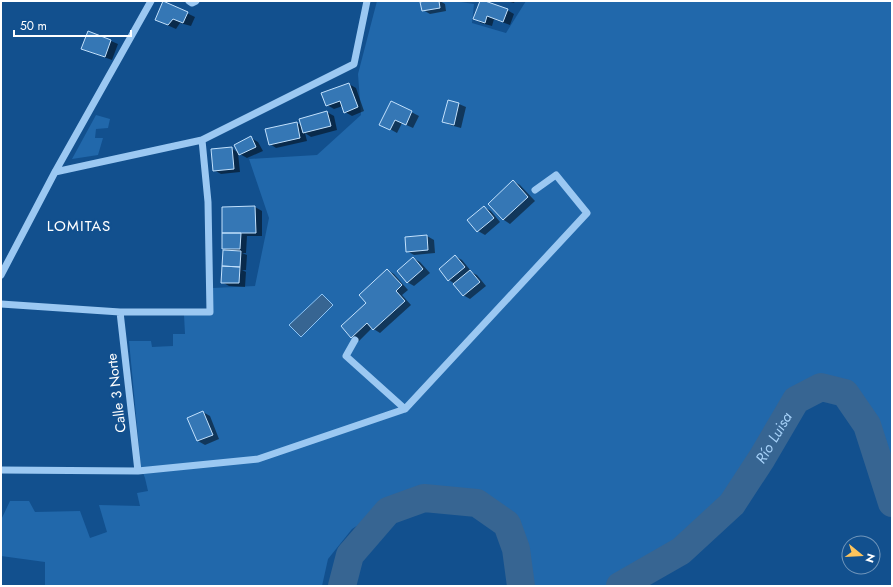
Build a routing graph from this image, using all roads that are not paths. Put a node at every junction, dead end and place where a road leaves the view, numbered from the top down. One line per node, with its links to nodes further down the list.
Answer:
1 (151, 1): 6 (street)
2 (190, 1): 3 (street)
3 (196, 1)
4 (367, 1): 5 (street)
5 (202, 140): 6 (street); 10 (street)
6 (55, 172): 8 (street)
7 (535, 190): 12 (street)
8 (1, 275)
9 (1, 304): 10 (street)
10 (120, 312): 14 (street, Calle 3 Norte)
11 (355, 340): 12 (street)
12 (404, 409): 14 (street)
13 (1, 470): 14 (street)
14 (138, 471)

